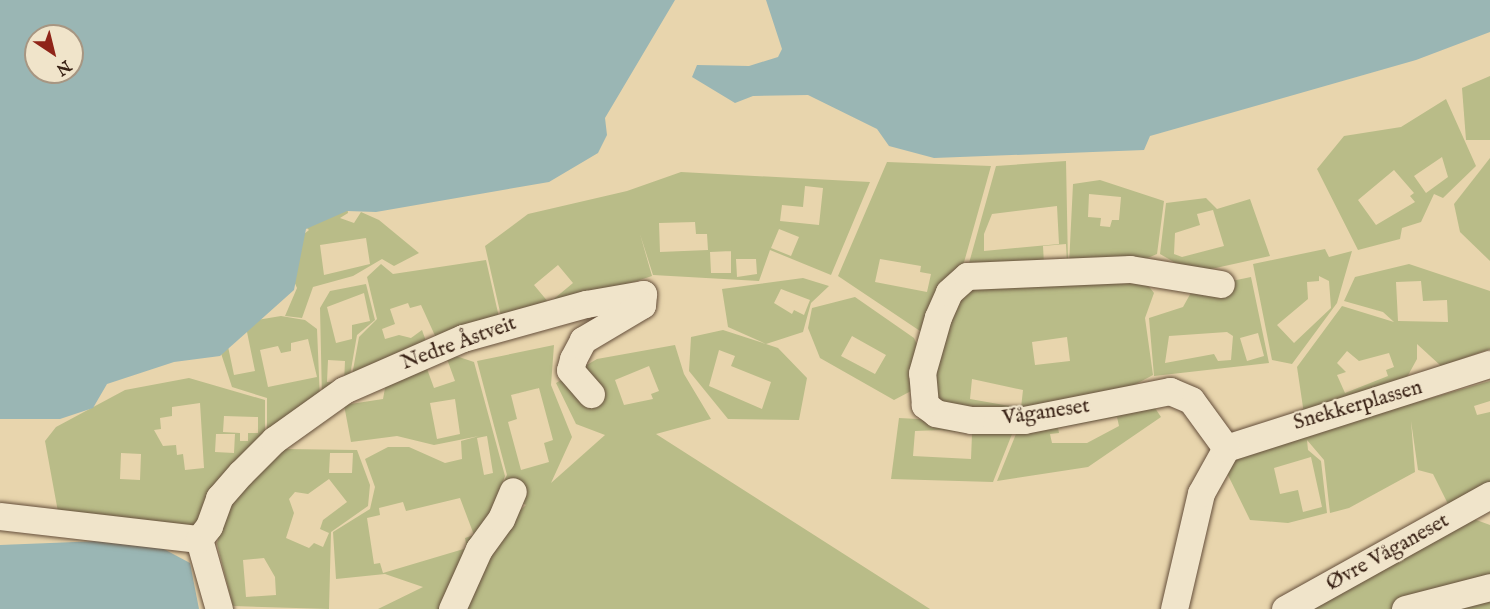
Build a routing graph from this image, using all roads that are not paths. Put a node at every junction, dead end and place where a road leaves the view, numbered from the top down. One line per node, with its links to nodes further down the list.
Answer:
1 (1221, 284): 4 (street, Våganeset)
2 (1490, 364): 4 (street, Snekkerplassen)
3 (591, 394): 8 (street, Nedre Åstveit)
4 (1226, 448): 12 (street)
5 (513, 491): 11 (street)
6 (1490, 495): 13 (street, Øvre Våganeset)
7 (0, 516): 8 (street)
8 (199, 539): 10 (street)
9 (1490, 587): 14 (street)
10 (219, 609)
11 (452, 609)
12 (1174, 609)
13 (1285, 609)
14 (1405, 609)

